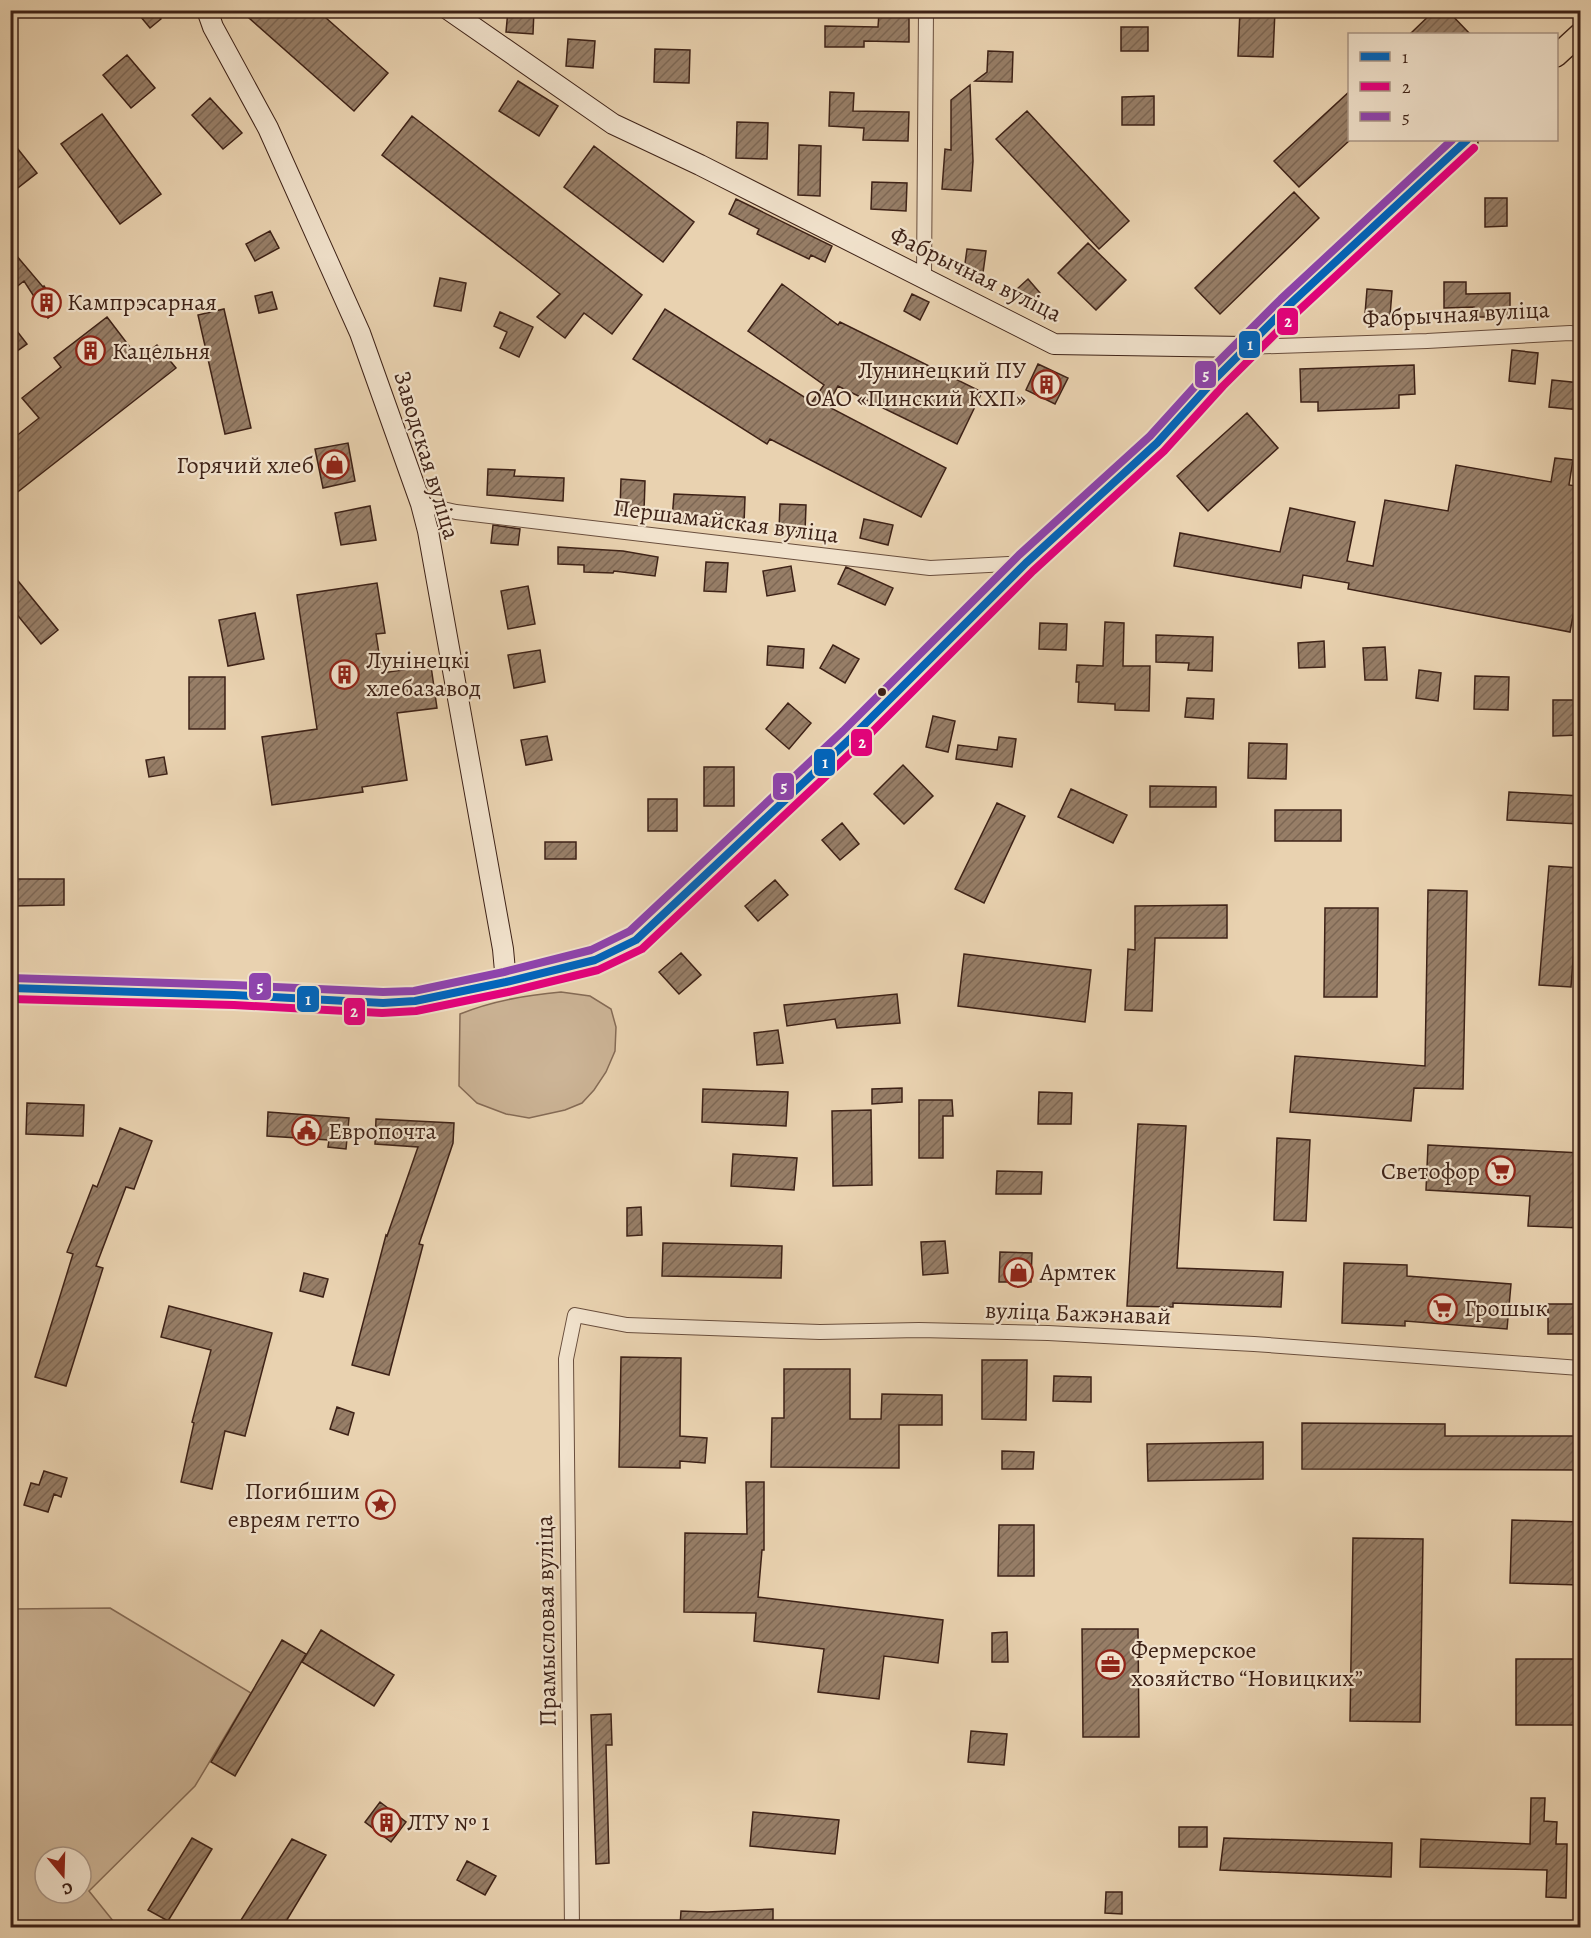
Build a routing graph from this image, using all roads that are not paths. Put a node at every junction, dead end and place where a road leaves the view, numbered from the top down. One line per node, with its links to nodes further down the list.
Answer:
1 (207, 10): 10 (street, Заводская вуліца)
2 (449, 10): 7 (street, Фабрычная вуліца)
3 (926, 10): 7 (street)
4 (1581, 34): 5 (main road)
5 (1558, 55)
6 (1466, 141): 9 (main road)
7 (924, 277): 9 (street, Фабрычная вуліца)
8 (1581, 334): 9 (street, Фабрычная вуліца)
9 (1245, 347): 11 (main road)
10 (422, 504): 11 (street, Першамайская вуліца); 12 (street, Заводская вуліца)
11 (1026, 563): 12 (main road)
12 (506, 982): 13 (main road)
13 (10, 988)
14 (575, 1315): 15 (street, вуліца Бажэнавай); 16 (street, Прамысловая вуліца)
15 (1581, 1368)
16 (572, 1928)

